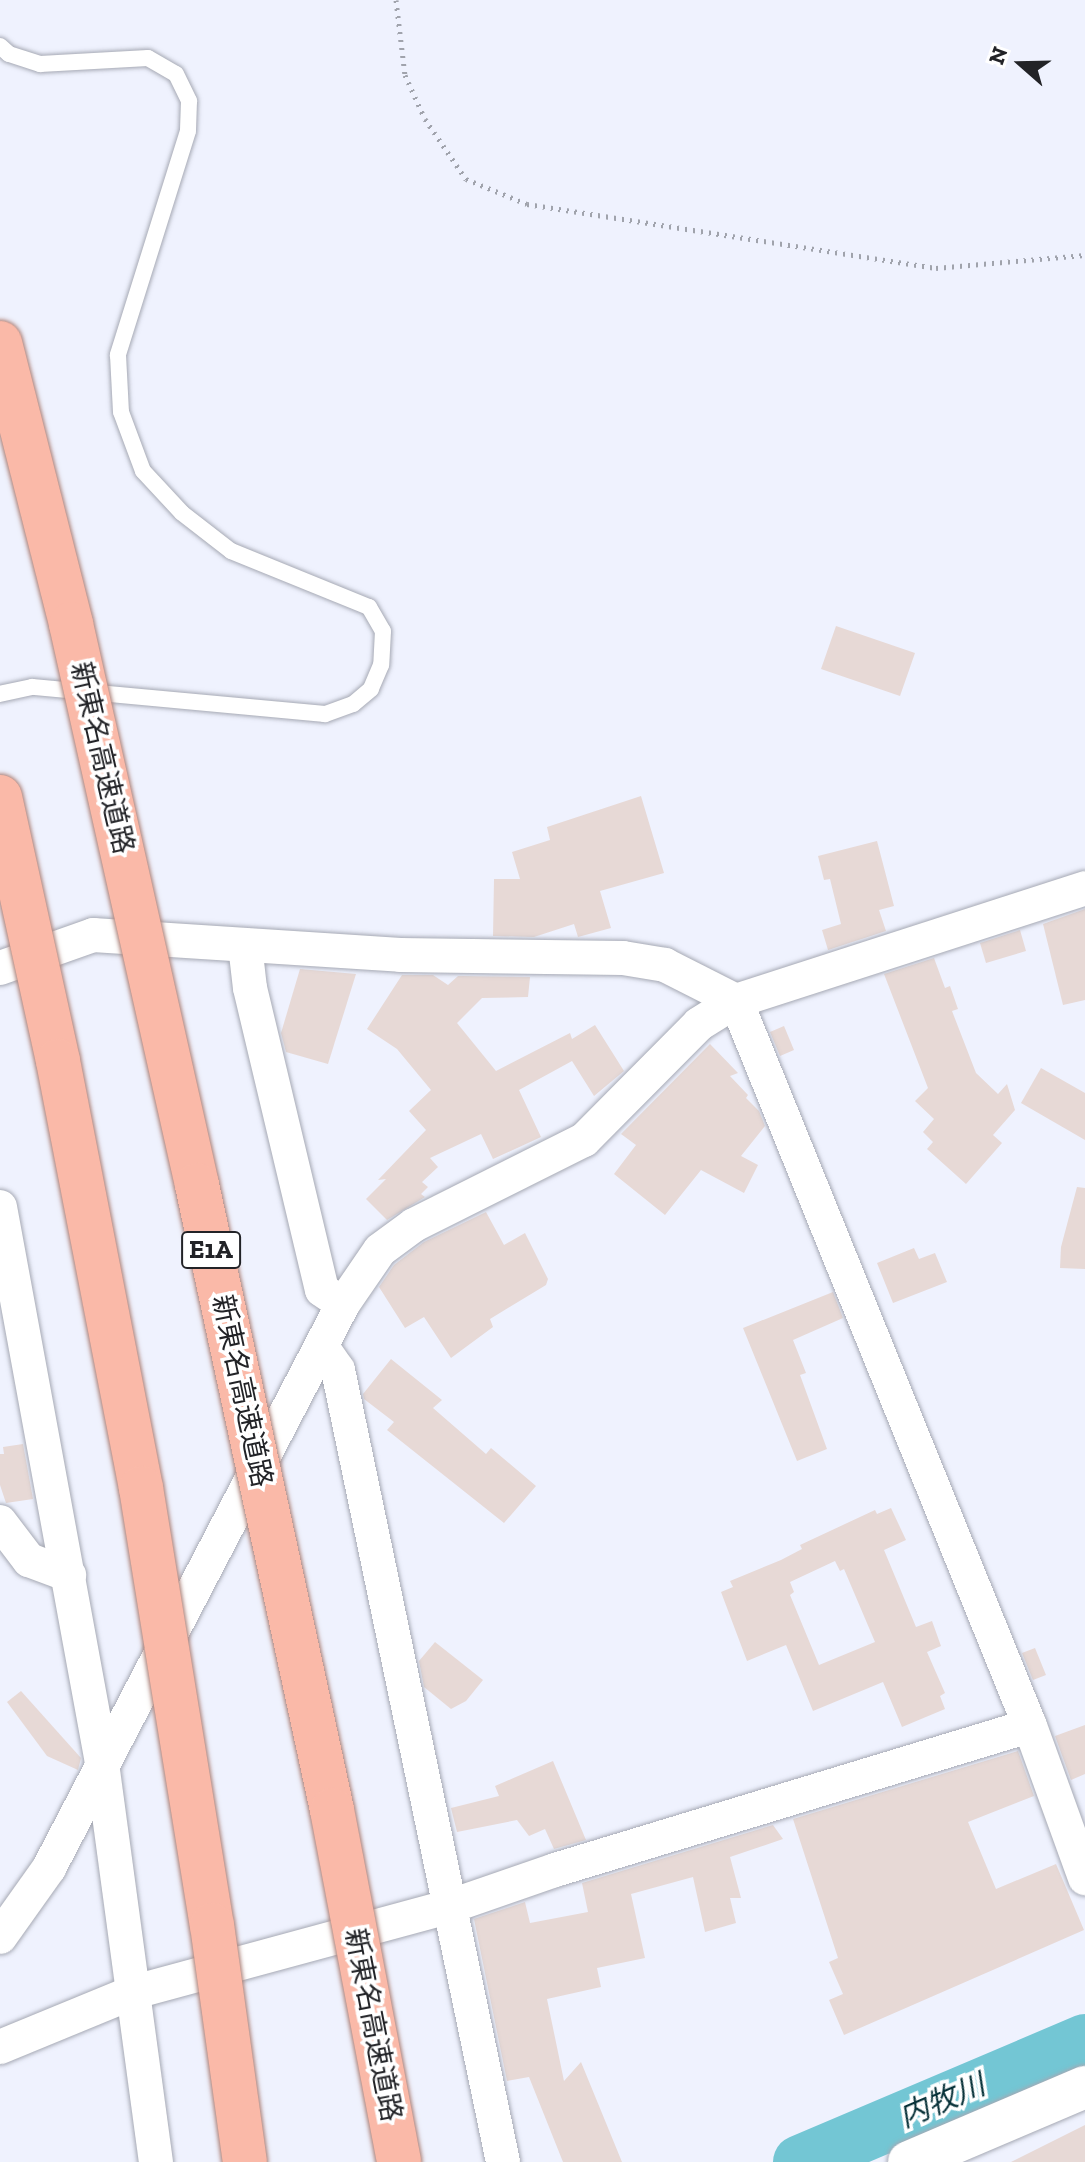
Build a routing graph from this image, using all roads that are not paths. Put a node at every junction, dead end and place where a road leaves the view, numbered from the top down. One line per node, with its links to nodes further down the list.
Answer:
1 (0, 46): 3 (lane)
2 (0, 343): 24 (highway, 新東名高速道路 / E1A, bridge)
3 (0, 694)
4 (0, 797): 23 (highway, bridge)
5 (1085, 888): 8 (street)
6 (245, 945): 7 (street); 8 (street); 10 (street)
7 (0, 968)
8 (736, 1001): 10 (street); 14 (street)
9 (0, 1207): 13 (street)
10 (343, 1304): 11 (street)
11 (322, 1347): 15 (street); 17 (street)
12 (0, 1522): 13 (street)
13 (69, 1575): 15 (street)
14 (1030, 1726): 16 (street); 17 (street)
15 (102, 1763): 18 (street); 19 (street)
16 (1085, 1878)
17 (451, 1906): 19 (street); 25 (street)
18 (0, 1937)
19 (131, 1993): 20 (street); 22 (street)
20 (0, 2047)
21 (1085, 2087): 26 (street)
22 (156, 2162)
23 (245, 2162)
24 (399, 2162)
25 (503, 2162)
26 (909, 2162)

